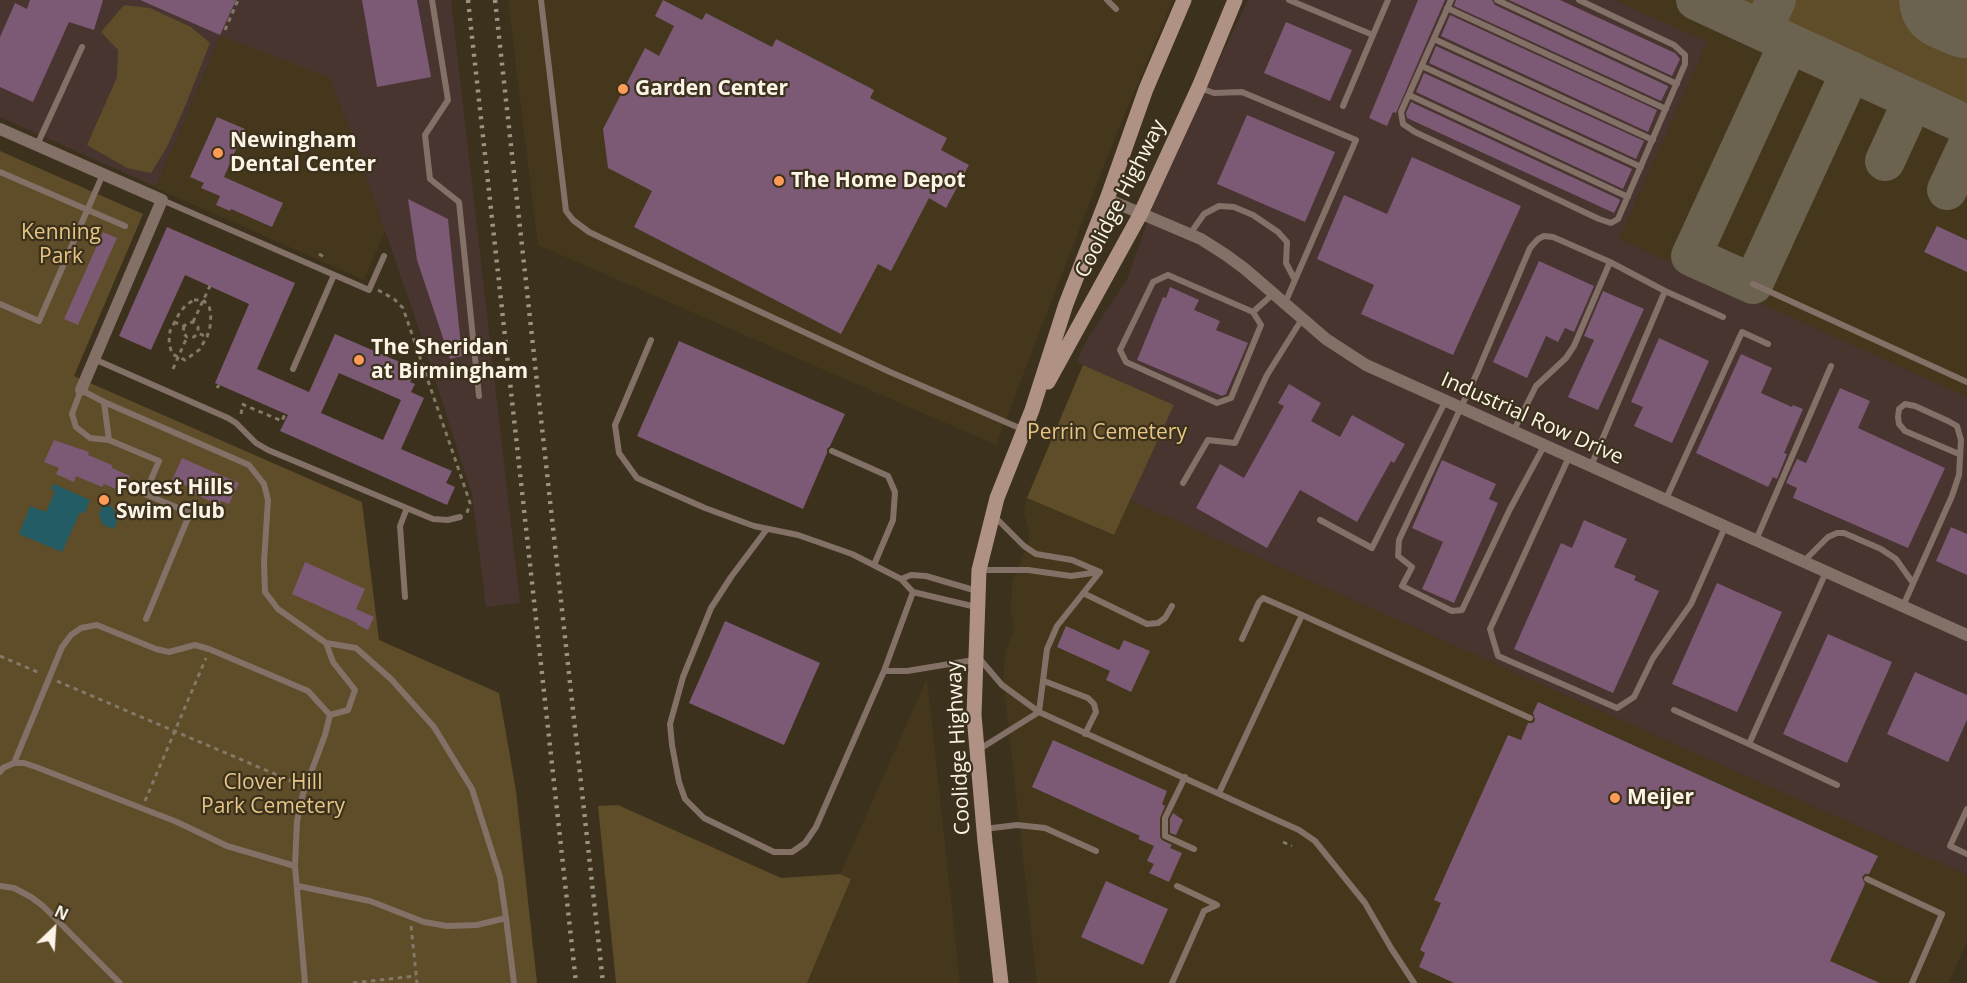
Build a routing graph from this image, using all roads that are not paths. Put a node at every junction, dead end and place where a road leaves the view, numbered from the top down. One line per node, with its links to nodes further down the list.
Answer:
1 (432, 0): 54 (lane)
2 (541, 0): 59 (lane)
3 (1107, 0): 12 (lane)
4 (1184, 0): 29 (main road, Coolidge Highway)
5 (1235, 0): 18 (main road, Coolidge Highway)
6 (1289, 0): 13 (lane)
7 (1388, 0): 13 (lane)
8 (1451, 0): 11 (lane)
9 (1497, 0): 17 (lane)
10 (1579, 0): 17 (lane)
11 (1447, 8): 14 (lane); 21 (lane)
12 (1116, 9)
13 (1372, 35): 20 (lane)
14 (1434, 39): 16 (lane); 23 (lane)
15 (82, 47): 24 (lane)
16 (1422, 66): 19 (lane); 25 (lane)
17 (1677, 84): 21 (lane)
18 (1199, 87): 32 (main road, Coolidge Highway); 38 (lane)
19 (1409, 95): 28 (lane); 28 (lane)
20 (1343, 106)
21 (1666, 109): 23 (lane)
22 (0, 129): 24 (street)
23 (1653, 140): 25 (lane)
24 (37, 145): 27 (street)
25 (1641, 167): 28 (lane)
26 (0, 171): 31 (lane)
27 (103, 174): 30 (street); 31 (lane)
28 (1628, 197)
29 (1107, 198): 32 (street, Industrial Row Drive); 58 (main road, Coolidge Highway)
30 (162, 200): 37 (lane); 49 (street)
31 (88, 210): 33 (lane); 43 (lane)
32 (1141, 213): 34 (street, Industrial Row Drive); 58 (main road, Coolidge Highway)
33 (125, 226)
34 (1190, 234): 38 (lane); 41 (street, Industrial Row Drive)
35 (384, 255): 37 (lane)
36 (1610, 262): 40 (lane); 57 (lane); 60 (lane)
37 (334, 275): 51 (lane)
38 (1295, 280): 42 (lane)
39 (1753, 284): 52 (lane)
40 (1665, 291): 45 (lane); 66 (lane)
41 (1274, 293): 42 (street, Industrial Row Drive); 44 (lane)
42 (1285, 303): 46 (street, Industrial Row Drive)
43 (0, 304)
44 (1253, 312): 44 (lane)
45 (1723, 317)
46 (1302, 319): 56 (street, Industrial Row Drive); 67 (lane)
47 (651, 340): 74 (lane)
48 (1768, 344): 68 (lane)
49 (93, 359): 53 (street); 69 (lane)
50 (1831, 366): 75 (lane)
51 (293, 369)
52 (1967, 382)
53 (81, 390): 55 (lane); 61 (lane)
54 (479, 396)
55 (104, 402): 61 (lane); 94 (lane)
56 (1445, 402): 57 (street, Industrial Row Drive); 72 (lane)
57 (1460, 409): 60 (street, Industrial Row Drive); 62 (lane)
58 (1032, 410): 59 (main road, Coolidge Highway)
59 (1024, 430): 70 (main road, Coolidge Highway)
60 (1513, 432): 62 (street, Industrial Row Drive)
61 (109, 440): 91 (lane)
62 (1544, 446): 65 (street, Industrial Row Drive)
63 (832, 451): 77 (lane)
64 (1959, 454): 64 (lane); 82 (lane)
65 (1569, 457): 66 (street, Industrial Row Drive); 73 (lane)
66 (1590, 466): 68 (street, Industrial Row Drive)
67 (1183, 483)
68 (1665, 500): 73 (street, Industrial Row Drive)
69 (407, 508): 71 (lane); 86 (lane)
70 (992, 514): 78 (main road, Coolidge Highway); 79 (lane)
71 (460, 517)
72 (1320, 520)
73 (1725, 527): 75 (street, Industrial Row Drive)
74 (767, 529): 77 (lane); 96 (lane)
75 (1756, 540): 76 (street, Industrial Row Drive)
76 (1803, 561): 80 (street, Industrial Row Drive); 82 (lane)
77 (874, 565): 81 (lane)
78 (979, 570): 79 (lane); 84 (main road, Coolidge Highway)
79 (1100, 572): 85 (lane)
80 (1826, 572): 88 (street, Industrial Row Drive); 103 (lane)
81 (901, 579): 83 (lane); 84 (lane)
82 (1913, 583): 88 (lane)
83 (913, 591): 89 (lane); 96 (lane)
84 (977, 592): 89 (main road, Coolidge Highway)
85 (1083, 593): 87 (lane); 97 (lane)
86 (405, 597)
87 (1172, 606)
88 (1903, 606): 92 (street, Industrial Row Drive)
89 (976, 608): 95 (main road, Coolidge Highway)
90 (1302, 615): 93 (lane); 101 (lane); 109 (lane)
91 (146, 619)
92 (1967, 635)
93 (1242, 639)
94 (326, 642): 100 (lane); 120 (lane)
95 (975, 657): 96 (lane); 99 (lane); 104 (main road, Coolidge Highway)
96 (884, 670)
97 (1044, 681): 99 (lane); 102 (lane)
98 (1674, 710): 103 (lane)
99 (1039, 712): 102 (lane); 104 (lane)
100 (330, 715): 105 (lane); 115 (lane)
101 (1530, 718)
102 (1085, 734): 107 (lane)
103 (1749, 744): 108 (lane)
104 (977, 750): 111 (main road, Coolidge Highway)
105 (14, 763): 106 (lane); 115 (lane)
106 (0, 772)
107 (1185, 777): 109 (lane); 112 (lane)
108 (1837, 785)
109 (1219, 794): 126 (lane)
110 (1967, 809): 114 (lane)
111 (983, 829): 113 (lane); 124 (main road, Coolidge Highway)
112 (1194, 849)
113 (1096, 851)
114 (1967, 854)
115 (294, 866): 118 (lane)
116 (1867, 879): 127 (lane)
117 (0, 886): 121 (lane)
118 (298, 886): 120 (lane); 122 (lane)
119 (1177, 886): 125 (lane)
120 (506, 918): 123 (lane)
121 (120, 983)
122 (305, 983)
123 (514, 983)
124 (1000, 983)
125 (1172, 983)
126 (1414, 983)
127 (1912, 983)

